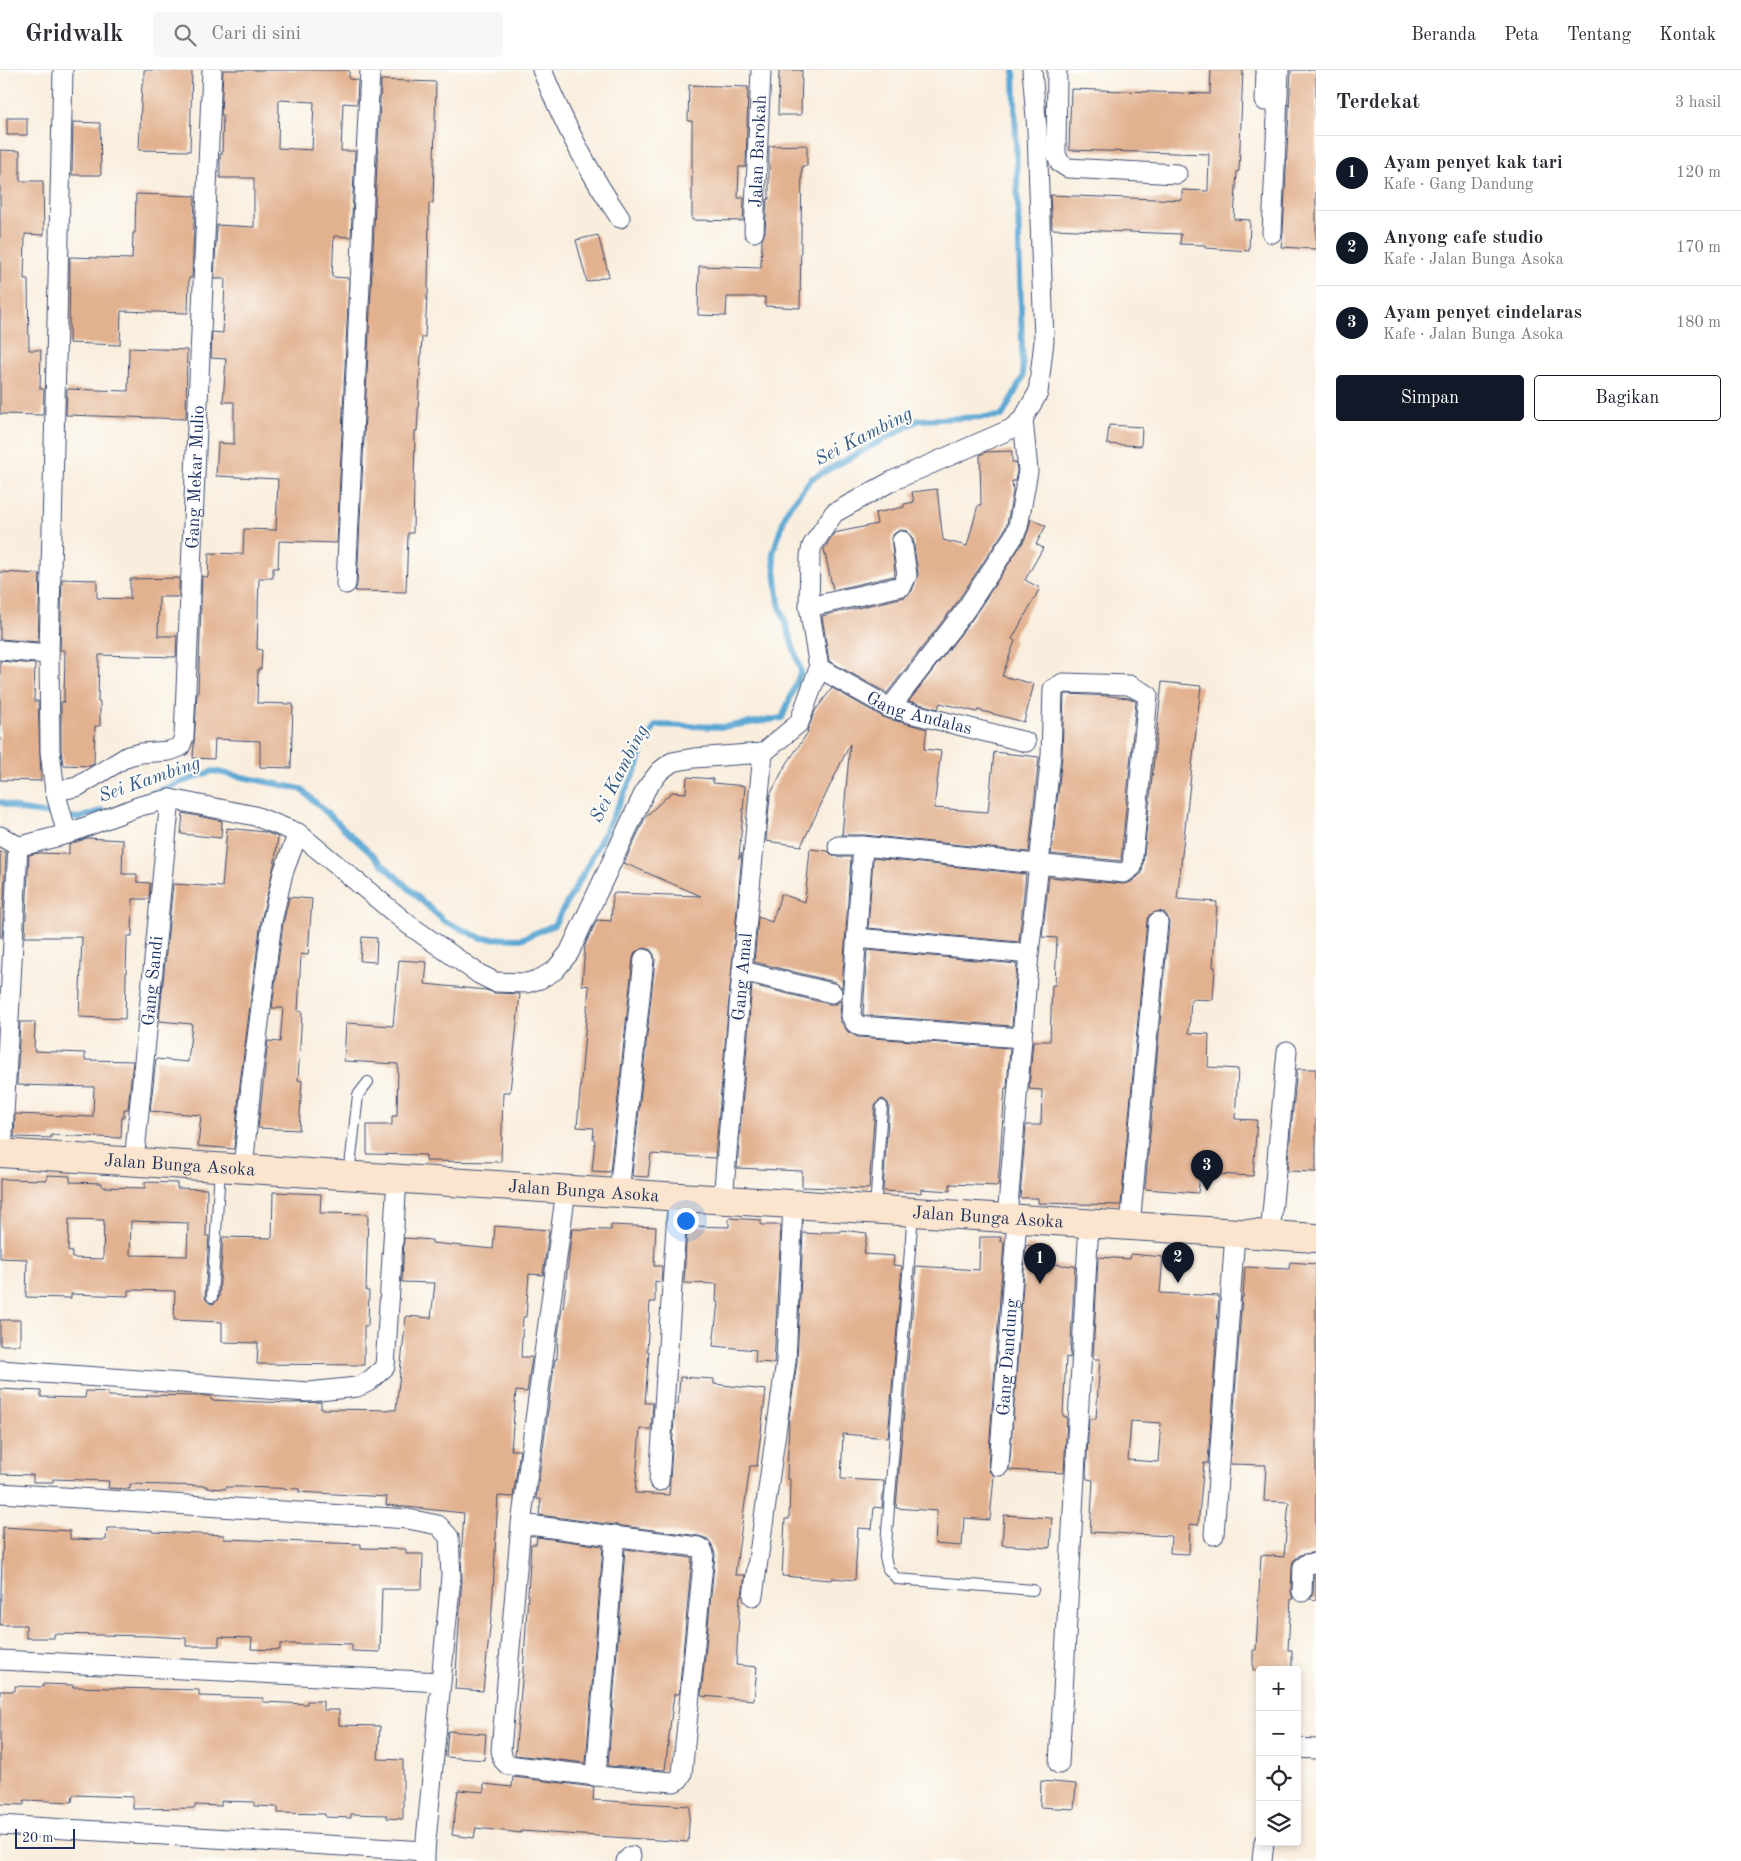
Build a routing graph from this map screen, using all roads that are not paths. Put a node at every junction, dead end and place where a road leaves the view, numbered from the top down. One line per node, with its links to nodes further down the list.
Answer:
1 (63, 70): 18 (street)
2 (212, 70): 23 (street, Gang Mekar Mulio)
3 (370, 70): 15 (street)
4 (542, 70): 11 (street)
5 (761, 70): 12 (street, Jalan Barokah)
6 (1032, 70): 13 (street)
7 (1057, 70): 10 (street)
8 (1266, 70): 9 (street)
9 (1279, 70)
10 (1177, 174)
11 (620, 218)
12 (754, 232)
13 (1023, 419): 16 (street); 20 (street)
14 (902, 540): 16 (street)
15 (346, 584)
16 (809, 607): 19 (street)
17 (0, 650): 18 (street)
18 (49, 654): 23 (street)
19 (820, 668): 20 (street, Gang Andalas); 22 (street)
20 (890, 708): 21 (street, Gang Andalas)
21 (1026, 742)
22 (763, 753): 26 (street); 36 (street, Gang Amal)
23 (56, 795): 25 (street)
24 (170, 799): 25 (street); 26 (street); 43 (street, Gang Sandi)
25 (66, 828): 28 (street)
26 (298, 833): 44 (street)
27 (0, 836): 28 (street)
28 (18, 846): 42 (street)
29 (838, 846): 30 (street)
30 (864, 846): 31 (street); 33 (street)
31 (1038, 864): 31 (street); 34 (street, Gang Dandung)
32 (1158, 922): 56 (street)
33 (856, 938): 34 (street); 38 (street)
34 (1029, 954): 38 (street, Gang Dandung)
35 (644, 960): 48 (street)
36 (742, 971): 37 (street); 50 (street, Gang Amal)
37 (832, 993)
38 (1022, 1038): 54 (street, Gang Dandung)
39 (1287, 1051): 58 (street)
40 (368, 1082): 45 (lane)
41 (882, 1106): 52 (lane)
42 (1, 1154): 43 (street, Jalan Bunga Asoka)
43 (134, 1162): 44 (street, Jalan Bunga Asoka)
44 (232, 1168): 45 (street, Jalan Bunga Asoka); 60 (lane)
45 (349, 1176): 46 (street, Jalan Bunga Asoka)
46 (397, 1179): 47 (street, Jalan Bunga Asoka); 61 (street)
47 (566, 1190): 48 (street, Jalan Bunga Asoka); 65 (street)
48 (619, 1193): 49 (street, Jalan Bunga Asoka)
49 (678, 1197): 50 (street, Jalan Bunga Asoka); 63 (street)
50 (723, 1200): 51 (street, Jalan Bunga Asoka)
51 (793, 1204): 52 (street, Jalan Bunga Asoka); 71 (street)
52 (875, 1210): 53 (street, Jalan Bunga Asoka)
53 (913, 1212): 54 (street, Jalan Bunga Asoka); 69 (lane)
54 (1012, 1218): 55 (street, Jalan Bunga Asoka); 62 (street, Gang Dandung)
55 (1089, 1223): 56 (street, Jalan Bunga Asoka); 76 (street)
56 (1130, 1226): 57 (street, Jalan Bunga Asoka)
57 (1235, 1232): 58 (street, Jalan Bunga Asoka); 67 (street)
58 (1270, 1235): 59 (street, Jalan Bunga Asoka)
59 (1316, 1238)
60 (212, 1297)
61 (0, 1370)
62 (999, 1466)
63 (659, 1481)
64 (0, 1492): 73 (street)
65 (521, 1524): 66 (street); 77 (street)
66 (615, 1535): 77 (street); 77 (street)
67 (1214, 1535)
68 (1316, 1563): 70 (street)
69 (1033, 1590)
70 (1302, 1592)
71 (753, 1596)
72 (0, 1660): 73 (street)
73 (441, 1682): 80 (street)
74 (1301, 1748): 75 (street)
75 (1316, 1749)
76 (1059, 1764)
77 (596, 1776)
78 (0, 1825): 80 (street)
79 (1264, 1846): 81 (street)
80 (425, 1856)
81 (1262, 1861)

